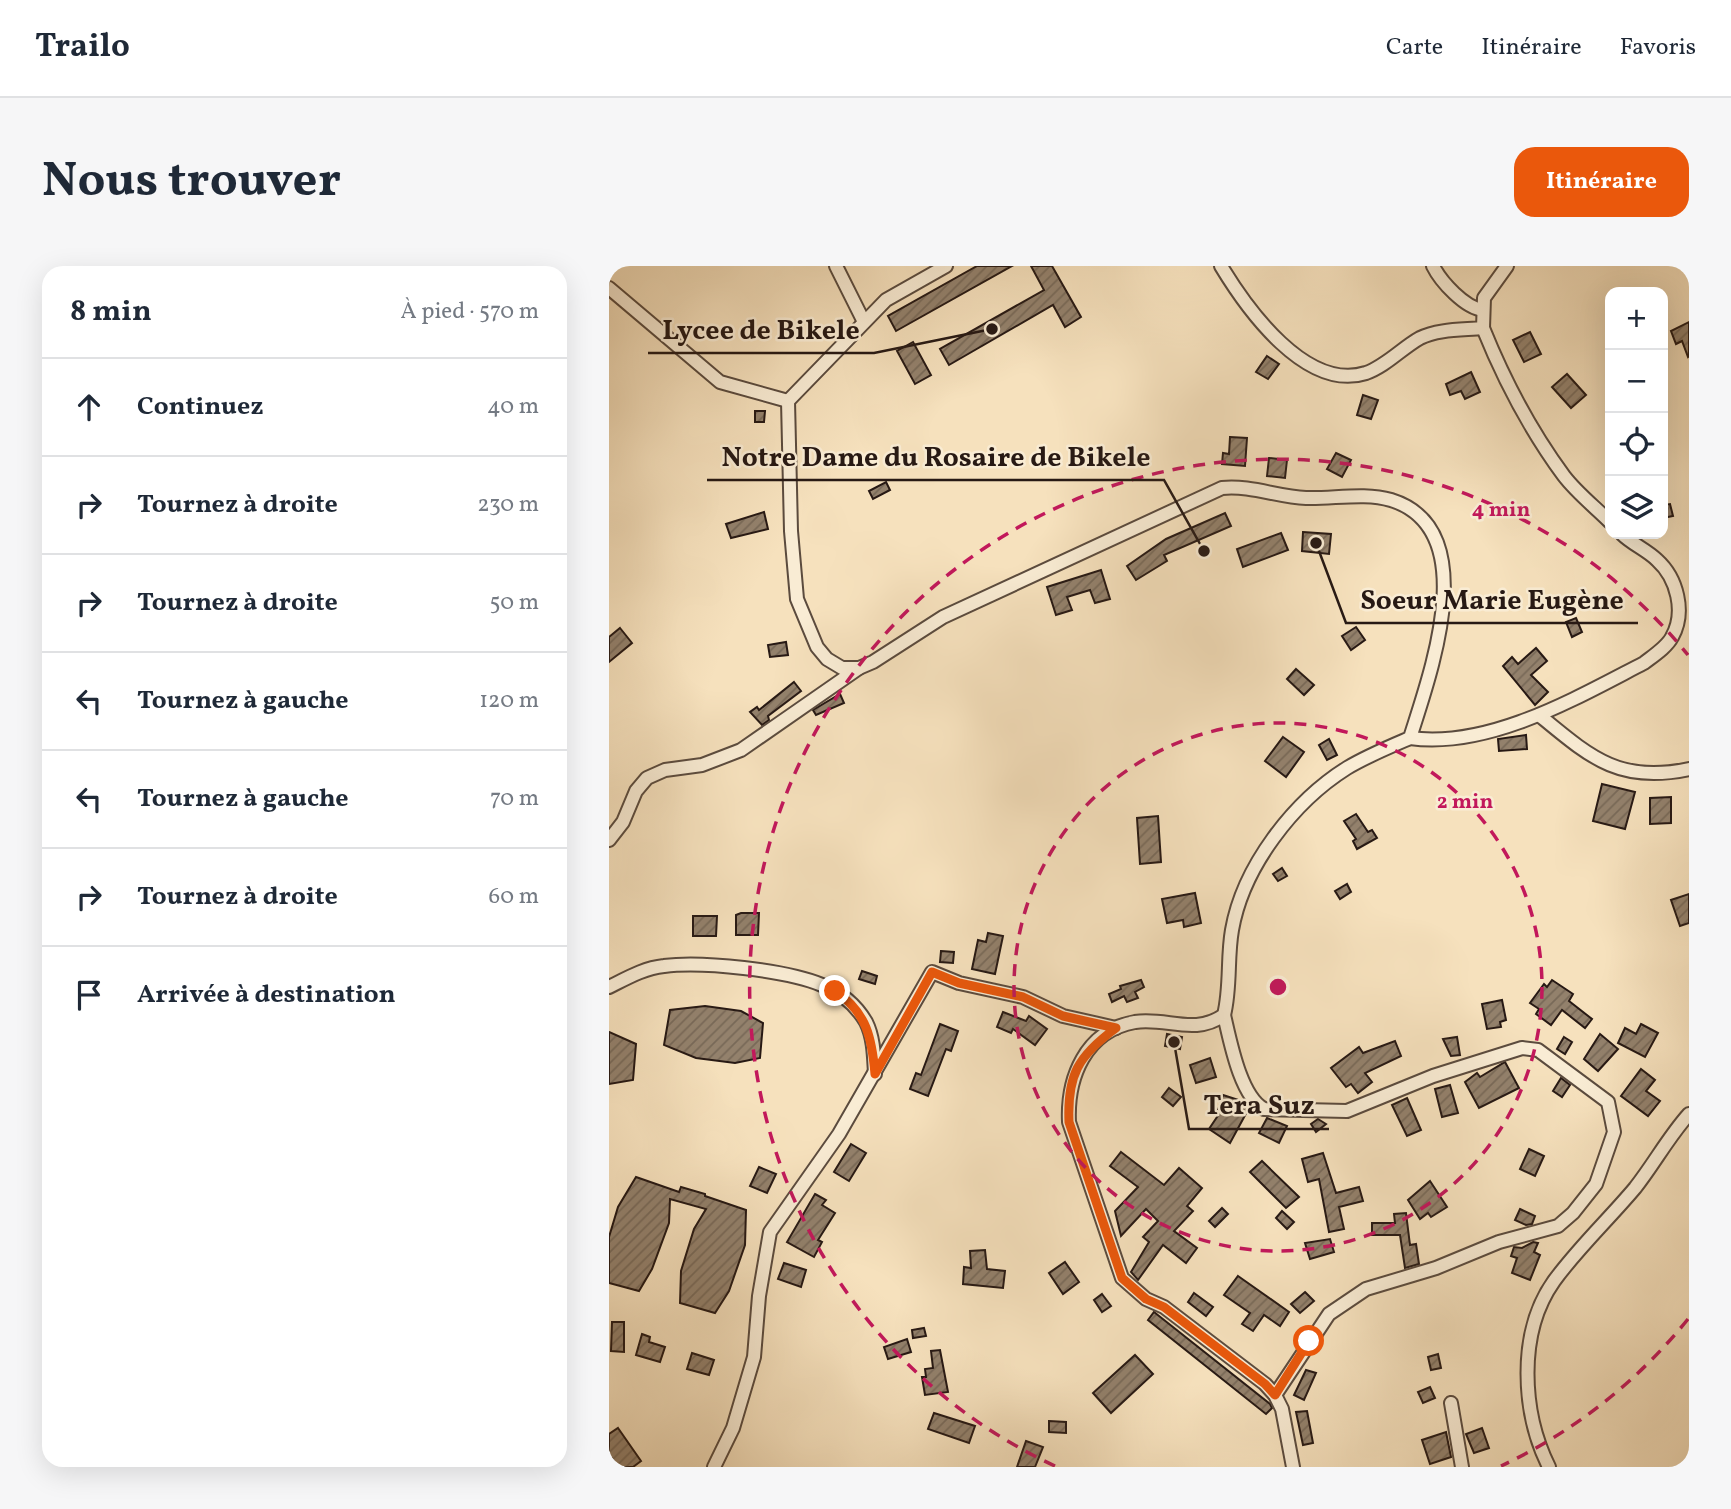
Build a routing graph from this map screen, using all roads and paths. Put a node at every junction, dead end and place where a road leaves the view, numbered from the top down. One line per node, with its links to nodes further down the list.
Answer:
1 (836, 266): 8 (street)
2 (946, 266): 8 (street)
3 (1221, 266): 9 (street)
4 (1433, 266): 7 (street)
5 (1507, 266): 7 (street)
6 (609, 288): 10 (street)
7 (1483, 310): 9 (street)
8 (863, 322): 10 (street)
9 (1483, 328): 11 (street)
10 (788, 401): 13 (street)
11 (1605, 517)
12 (1629, 539): 14 (street)
13 (859, 668): 15 (street); 17 (street)
14 (1539, 715): 15 (street); 16 (street)
15 (1410, 738): 19 (street)
16 (1689, 769)
17 (609, 840)
18 (609, 987): 21 (street)
19 (1224, 1015): 20 (street); 23 (street)
20 (1116, 1028): 21 (street); 23 (street)
21 (875, 1074): 25 (street)
22 (1689, 1114): 28 (street)
23 (1275, 1395): 26 (street)
24 (1451, 1403): 27 (street)
25 (714, 1467)
26 (1293, 1467)
27 (1462, 1467)
28 (1549, 1467)

